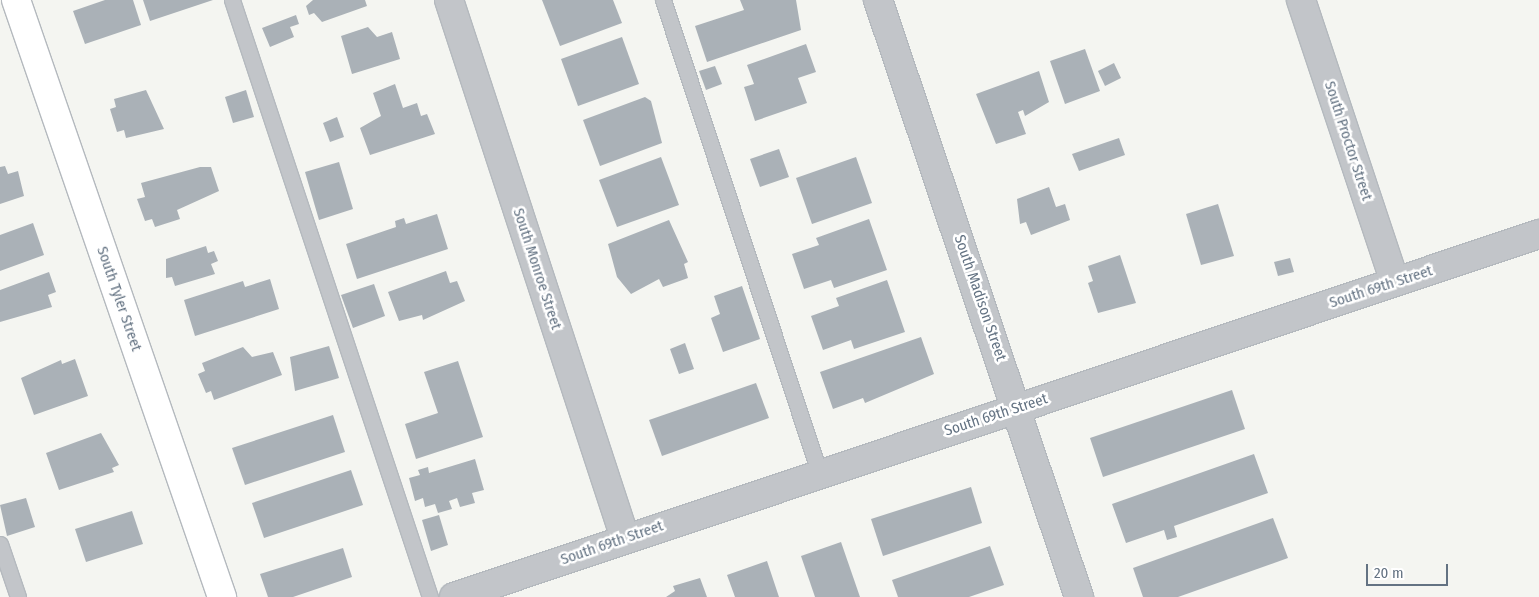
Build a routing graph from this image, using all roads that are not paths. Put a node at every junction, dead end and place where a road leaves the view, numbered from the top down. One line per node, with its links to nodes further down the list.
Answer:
1 (16, 0): 14 (street, South Tyler Street)
2 (232, 0): 15 (lane)
3 (449, 0): 11 (street, South Monroe Street)
4 (663, 0): 10 (lane)
5 (878, 0): 9 (street, South Madison Street)
6 (1301, 0): 8 (street, South Proctor Street)
7 (1539, 234): 8 (street, South 69th Street)
8 (1395, 282): 9 (street, South 69th Street)
9 (1018, 408): 10 (street, South 69th Street); 17 (street, South Madison Street)
10 (820, 474): 11 (street, South 69th Street)
11 (625, 538): 16 (street, South 69th Street)
12 (0, 544): 13 (lane)
13 (18, 597)
14 (222, 597)
15 (430, 597)
16 (454, 597)
17 (1079, 597)

